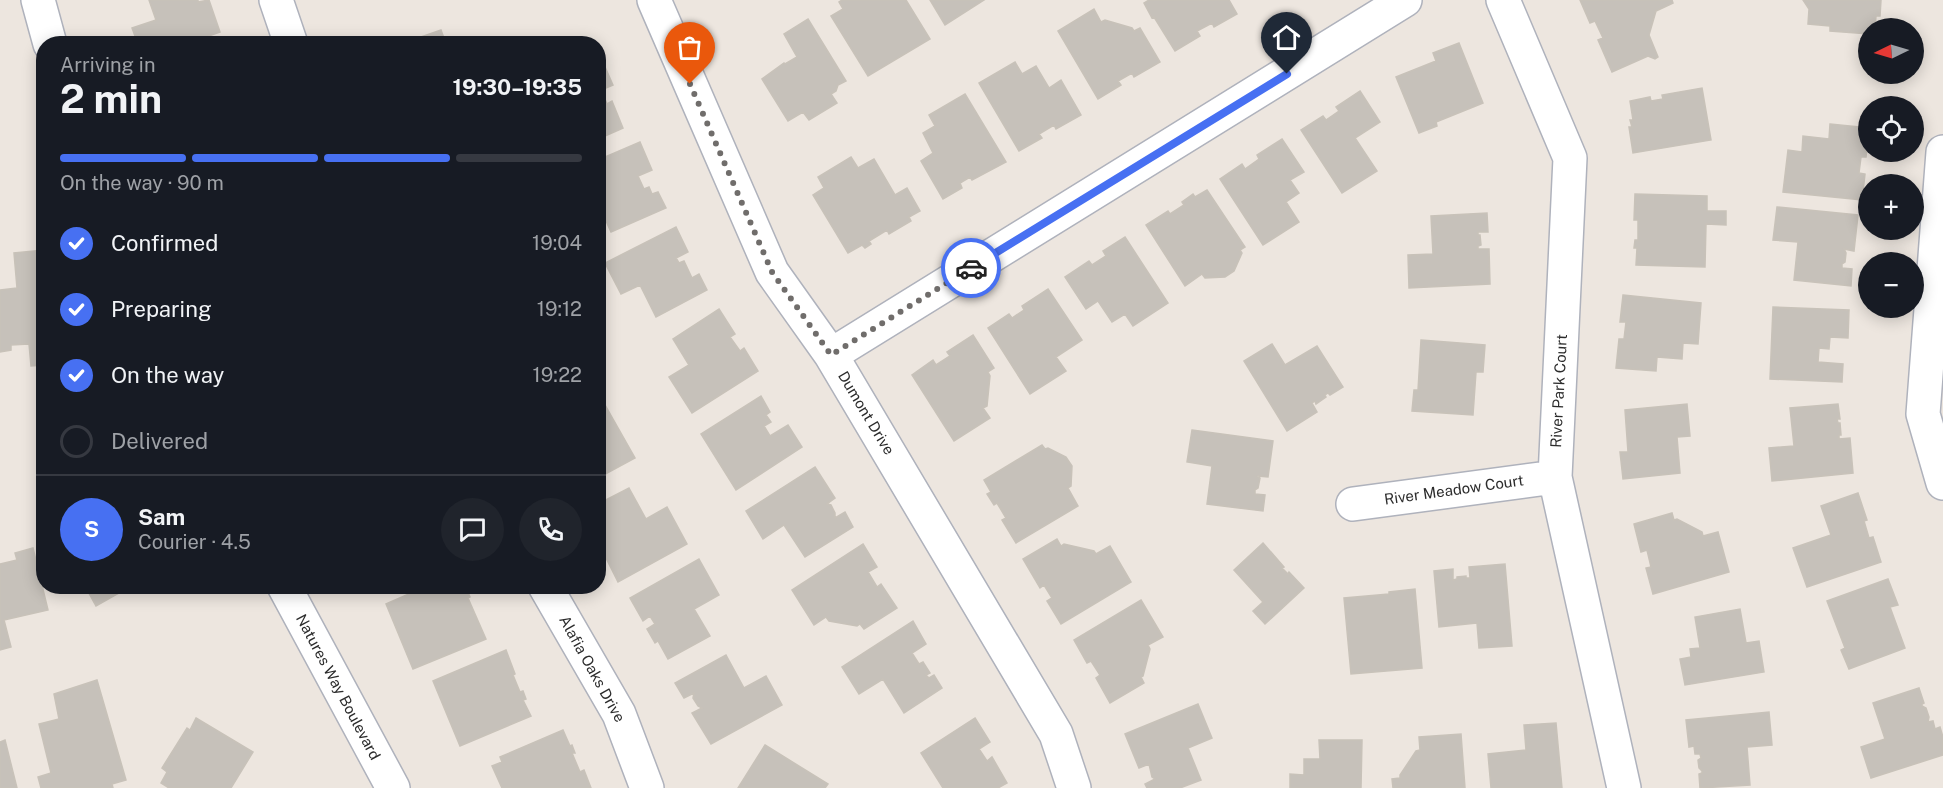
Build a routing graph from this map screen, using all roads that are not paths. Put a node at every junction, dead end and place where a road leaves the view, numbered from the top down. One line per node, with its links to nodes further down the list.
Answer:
1 (38, 0): 6 (street)
2 (276, 0): 7 (street)
3 (654, 0): 9 (street, Dumont Drive)
4 (1405, 0): 9 (street)
5 (1503, 0): 10 (street, River Park Court)
6 (48, 36)
7 (288, 36)
8 (1943, 152): 11 (street)
9 (831, 355): 17 (street, Dumont Drive)
10 (1555, 477): 12 (street, River Meadow Court); 18 (street, River Park Court)
11 (1943, 483)
12 (1353, 504)
13 (288, 594): 15 (street, Natures Way Boulevard)
14 (550, 594): 16 (street, Alafia Oaks Drive)
15 (393, 788)
16 (647, 788)
17 (1074, 788)
18 (1624, 788)

